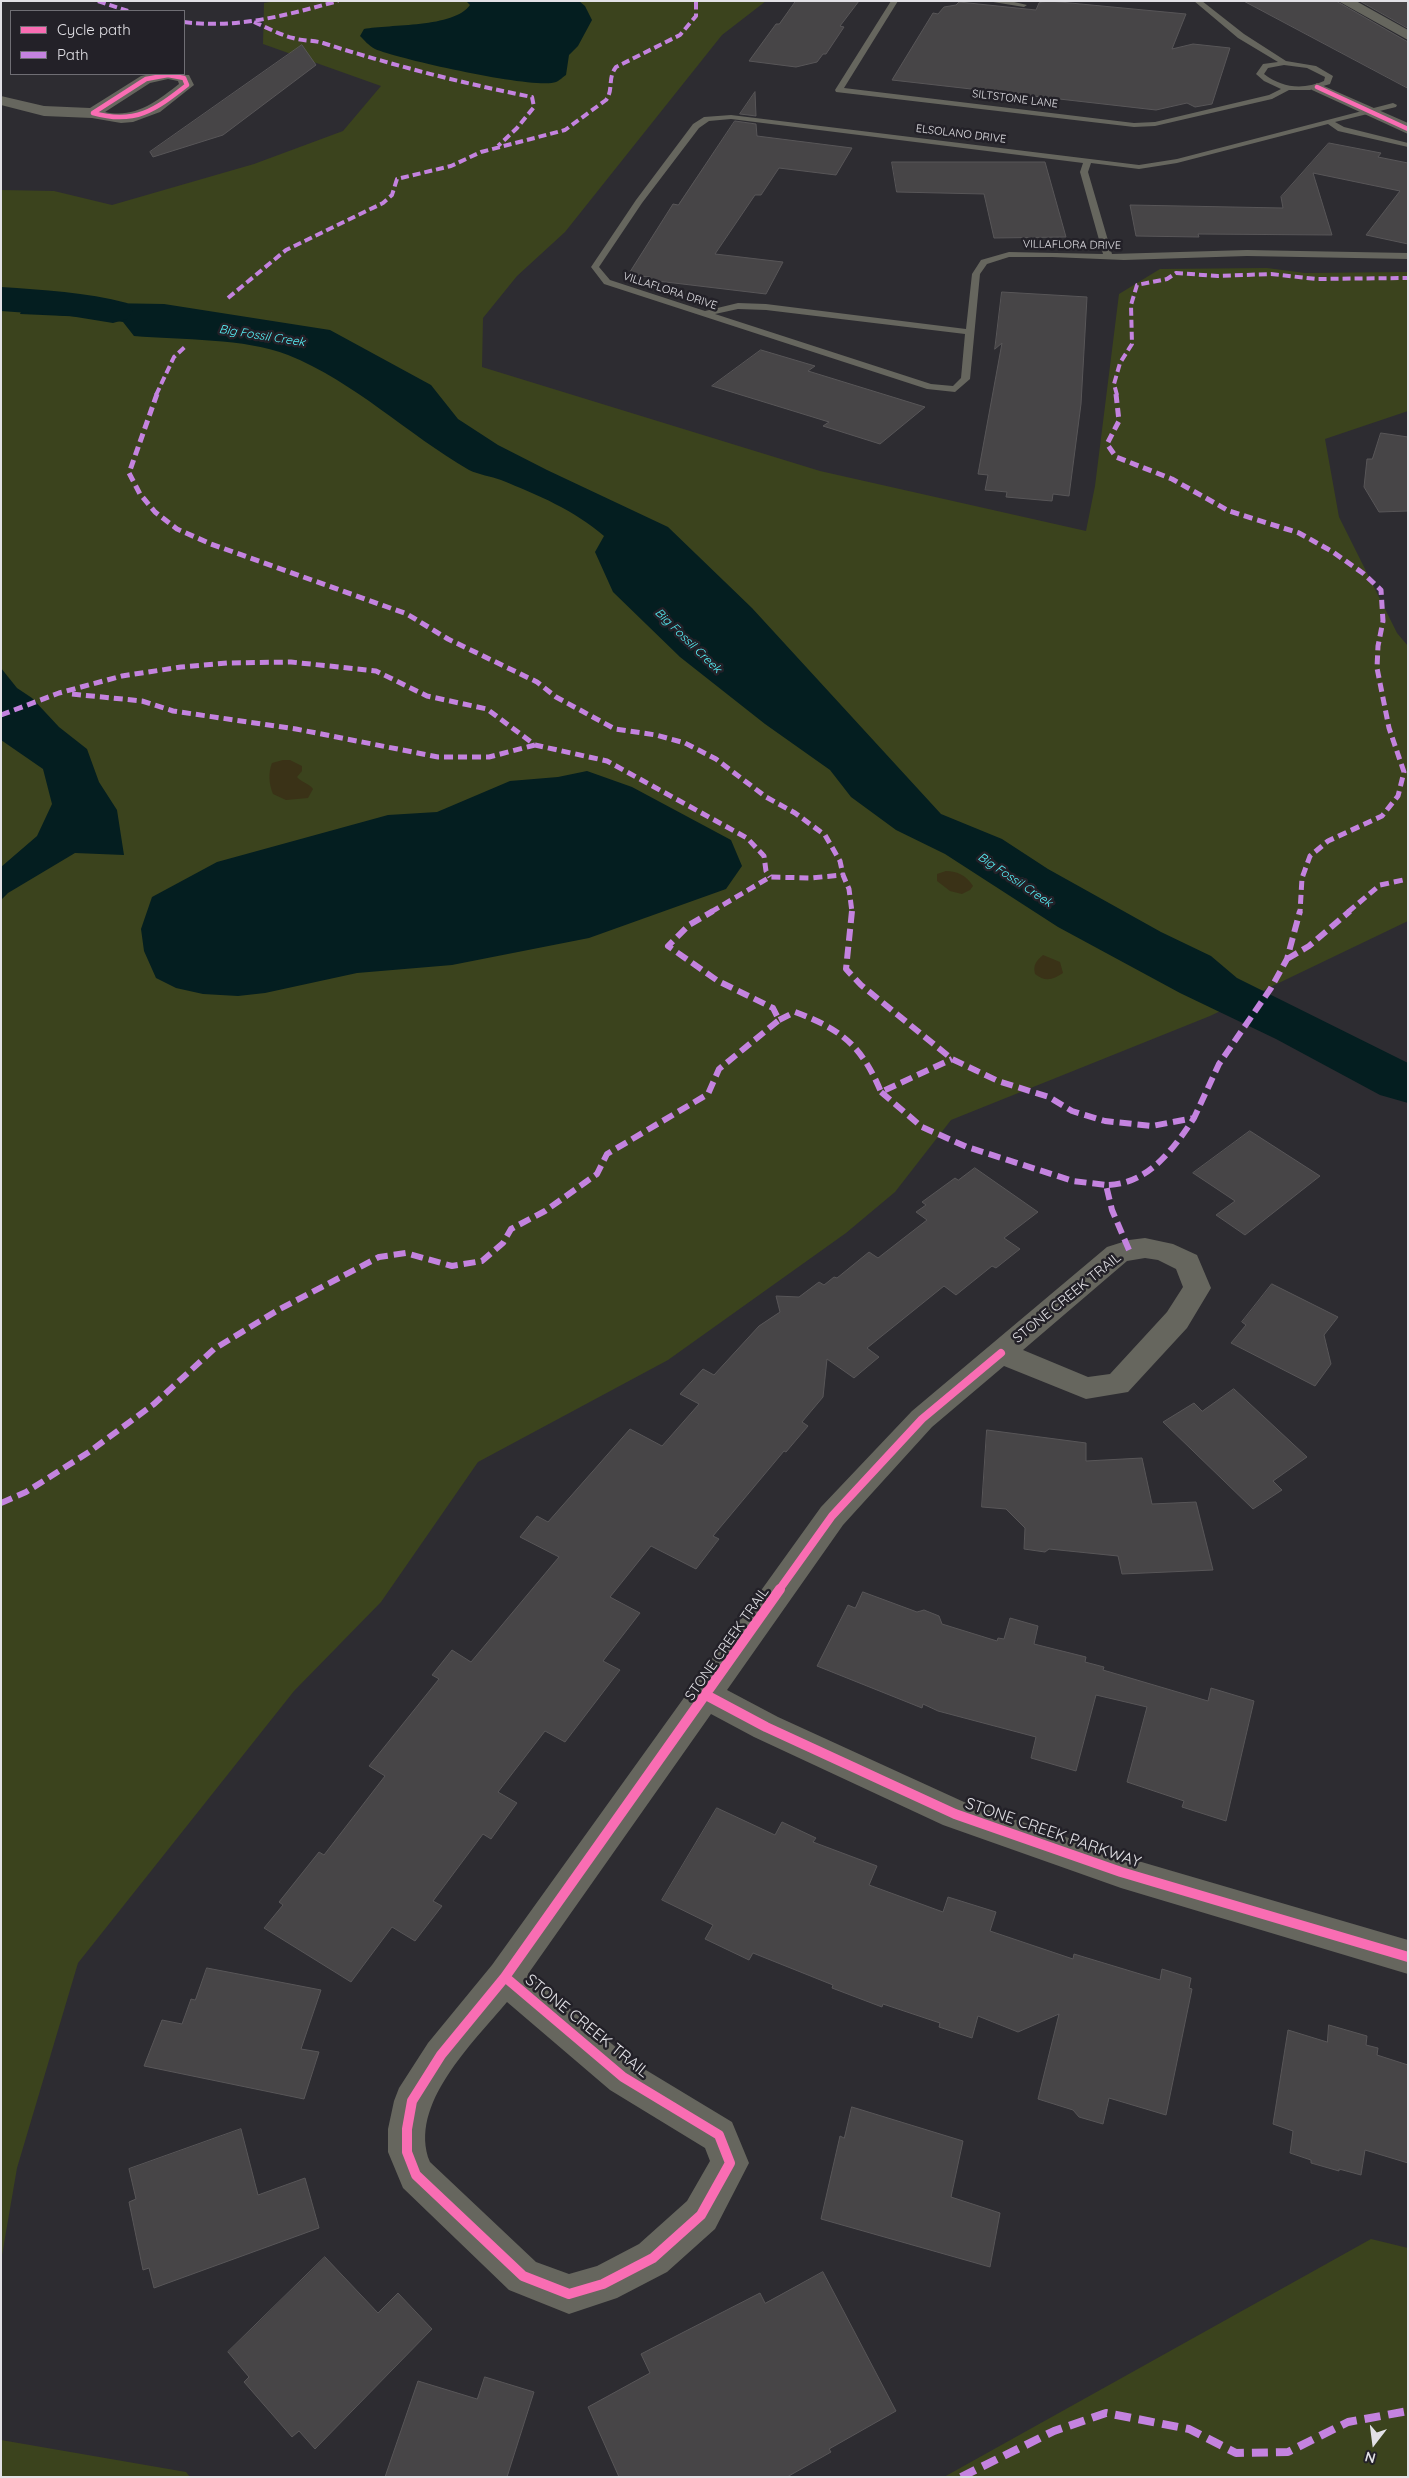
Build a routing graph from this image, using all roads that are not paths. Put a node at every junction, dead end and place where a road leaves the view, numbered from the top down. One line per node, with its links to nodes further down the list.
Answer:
1 (895, 1): 11 (lane, SILTSTONE LANE)
2 (990, 1): 5 (lane)
3 (1198, 1): 7 (lane)
4 (1345, 1): 6 (street)
5 (1024, 5)
6 (1408, 36)
7 (1284, 63): 8 (lane); 11 (lane)
8 (1329, 76): 9 (street); 10 (lane)
9 (1347, 83)
10 (1317, 87): 11 (lane); 15 (street)
11 (1288, 88)
12 (1373, 96): 14 (street)
13 (1, 100): 17 (street)
14 (1393, 106): 15 (lane, ELSOLANO DRIVE); 16 (street)
15 (1366, 111): 18 (lane, ELSOLANO DRIVE); 19 (street)
16 (1408, 112)
17 (93, 113): 17 (street)
18 (1328, 121): 20 (lane); 21 (lane, ELSOLANO DRIVE)
19 (1408, 129)
20 (1408, 145)
21 (1088, 160): 22 (lane); 24 (lane, ELSOLANO DRIVE)
22 (1108, 256): 23 (lane, VILLAFLORA DRIVE); 26 (lane, VILLAFLORA DRIVE)
23 (1408, 256)
24 (595, 267): 25 (lane, VILLAFLORA DRIVE)
25 (704, 314): 26 (lane); 26 (lane, VILLAFLORA DRIVE)
26 (971, 332)
27 (1000, 1354): 27 (street, STONE CREEK TRAIL); 28 (street, STONE CREEK TRAIL)
28 (706, 1695): 29 (street, STONE CREEK PARKWAY); 30 (street, STONE CREEK TRAIL)
29 (1408, 1957)
30 (505, 1977): 30 (street, STONE CREEK TRAIL)

